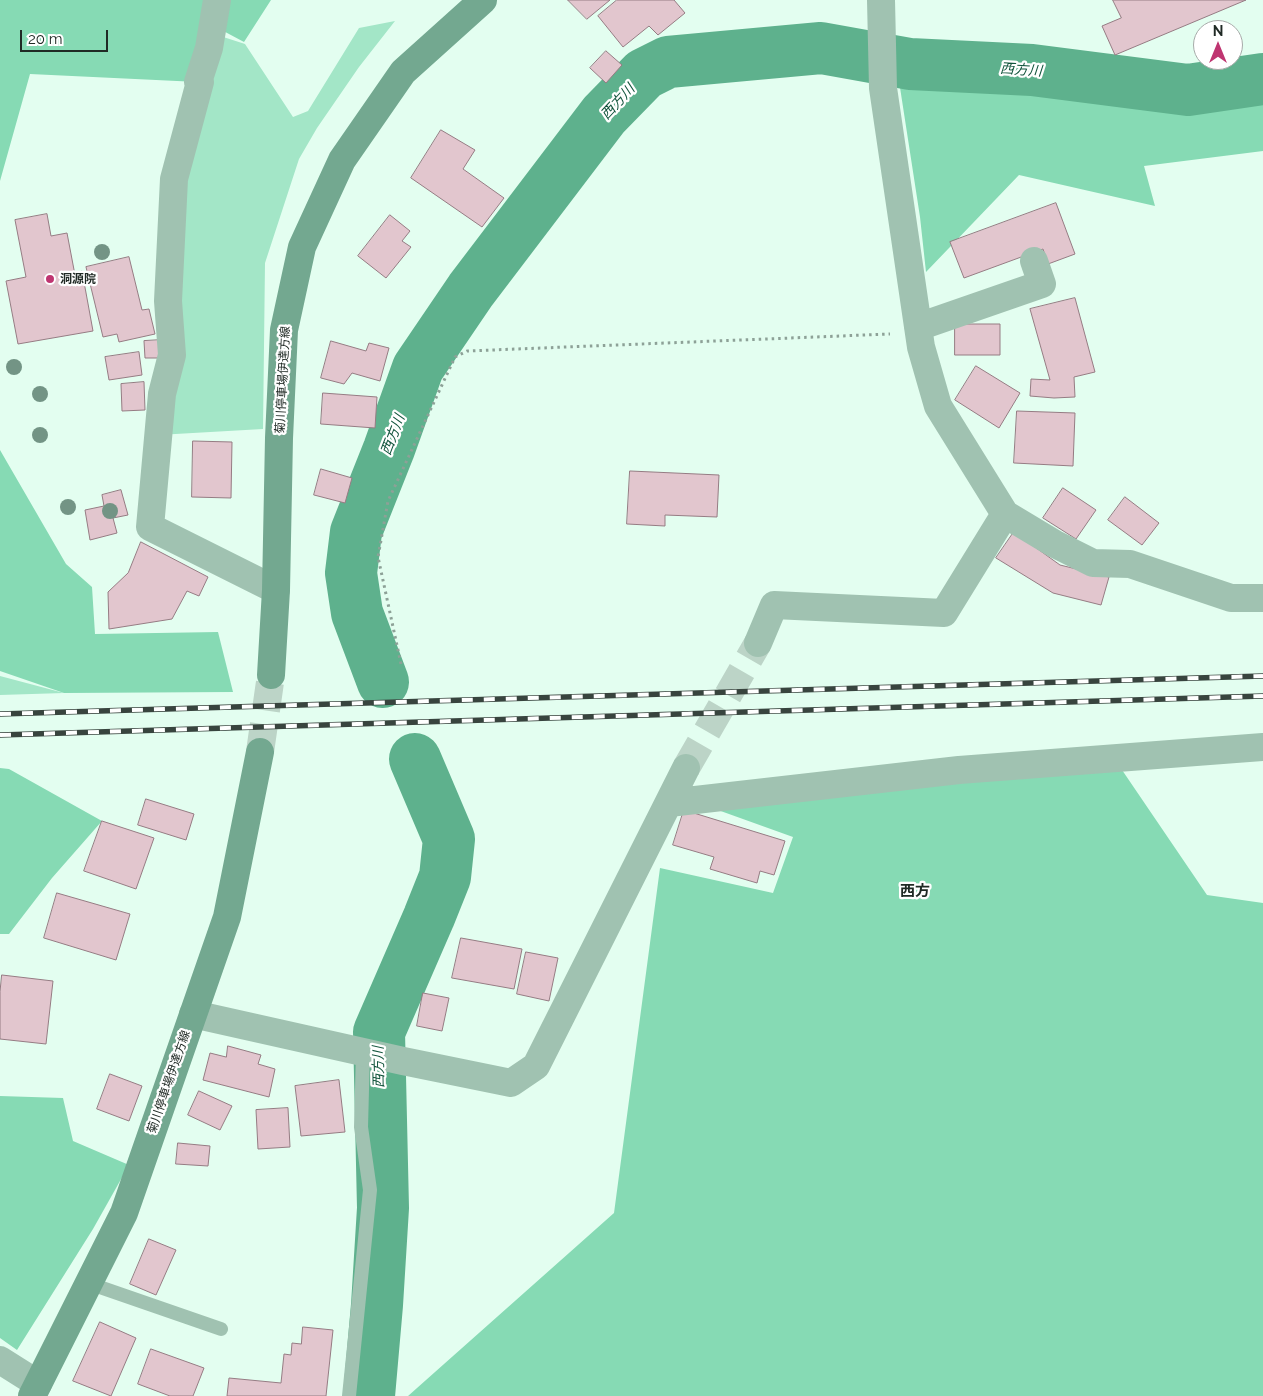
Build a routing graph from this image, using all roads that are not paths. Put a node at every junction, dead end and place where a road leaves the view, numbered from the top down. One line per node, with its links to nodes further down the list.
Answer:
1 (218, 0): 7 (street)
2 (483, 0): 7 (main road, 菊川停車場伊達方線)
3 (882, 11): 5 (street)
4 (1034, 261): 5 (street)
5 (918, 330): 6 (street)
6 (1005, 514): 8 (street); 9 (street)
7 (276, 590): 10 (main road, 菊川停車場伊達方線)
8 (1263, 598)
9 (758, 642)
10 (271, 674)
11 (1263, 747): 14 (street)
12 (260, 752): 15 (main road, 菊川停車場伊達方線)
13 (686, 768): 14 (street)
14 (669, 803): 16 (street)
15 (193, 1014): 16 (street); 17 (main road, 菊川停車場伊達方線)
16 (364, 1052): 21 (lane)
17 (88, 1283): 18 (lane); 20 (main road, 菊川停車場伊達方線)
18 (221, 1329)
19 (0, 1360): 20 (street)
20 (35, 1390)
21 (350, 1396)

